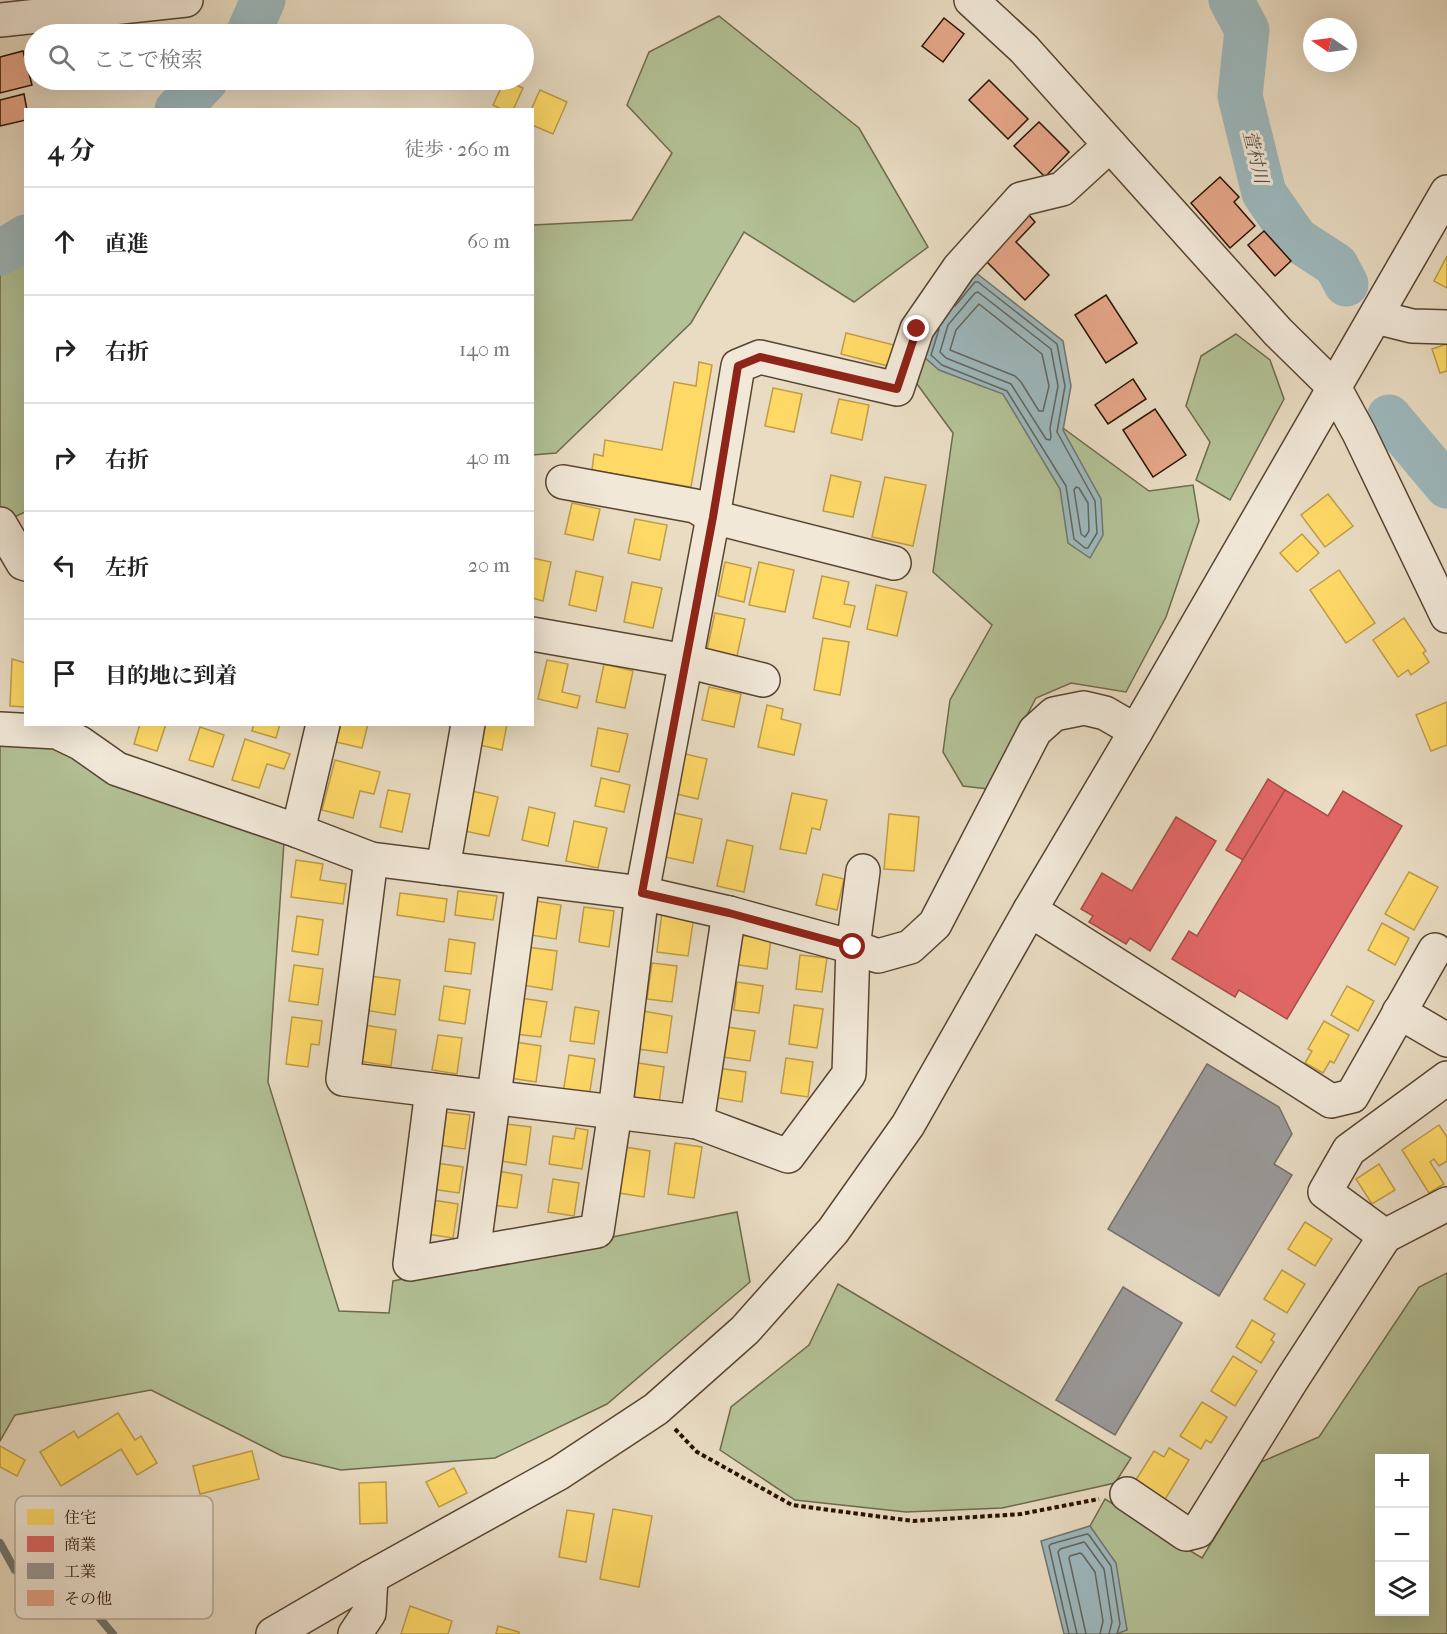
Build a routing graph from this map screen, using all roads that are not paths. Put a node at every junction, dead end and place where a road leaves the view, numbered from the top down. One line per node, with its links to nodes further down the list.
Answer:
1 (186, 0): 3 (street)
2 (970, 0): 4 (street)
3 (0, 20)
4 (1110, 145): 8 (street); 10 (street)
5 (1447, 192): 6 (street)
6 (1376, 317): 7 (street); 8 (street)
7 (1447, 327)
8 (1334, 387): 14 (street); 21 (street)
9 (563, 482): 10 (street)
10 (713, 517): 13 (street); 16 (street)
11 (0, 524): 12 (street)
12 (24, 563)
13 (894, 563)
14 (1447, 616)
15 (534, 634): 16 (street)
16 (686, 661): 17 (street); 27 (street)
17 (763, 680)
18 (322, 726): 22 (street)
19 (468, 726): 24 (street)
20 (0, 729): 22 (street)
21 (1136, 731): 28 (street); 30 (street)
22 (298, 831): 23 (street)
23 (371, 859): 24 (street); 35 (street)
24 (443, 868): 26 (street)
25 (863, 872): 30 (street)
26 (523, 878): 27 (street); 36 (street)
27 (642, 893): 29 (street); 37 (street)
28 (1030, 910): 32 (street); 43 (street)
29 (729, 913): 30 (street); 38 (street)
30 (853, 947): 38 (street)
31 (1435, 950): 32 (street)
32 (1399, 1012): 33 (street)
33 (1447, 1040)
34 (1447, 1078): 40 (street)
35 (432, 1090): 36 (street); 41 (street)
36 (494, 1097): 37 (street); 41 (street)
37 (615, 1112): 38 (street); 41 (street)
38 (697, 1122)
39 (1447, 1204): 40 (street)
40 (1384, 1236): 42 (street)
41 (473, 1253)
42 (1127, 1494)
43 (371, 1577): 44 (street); 45 (street)
44 (273, 1634)
45 (355, 1634)

